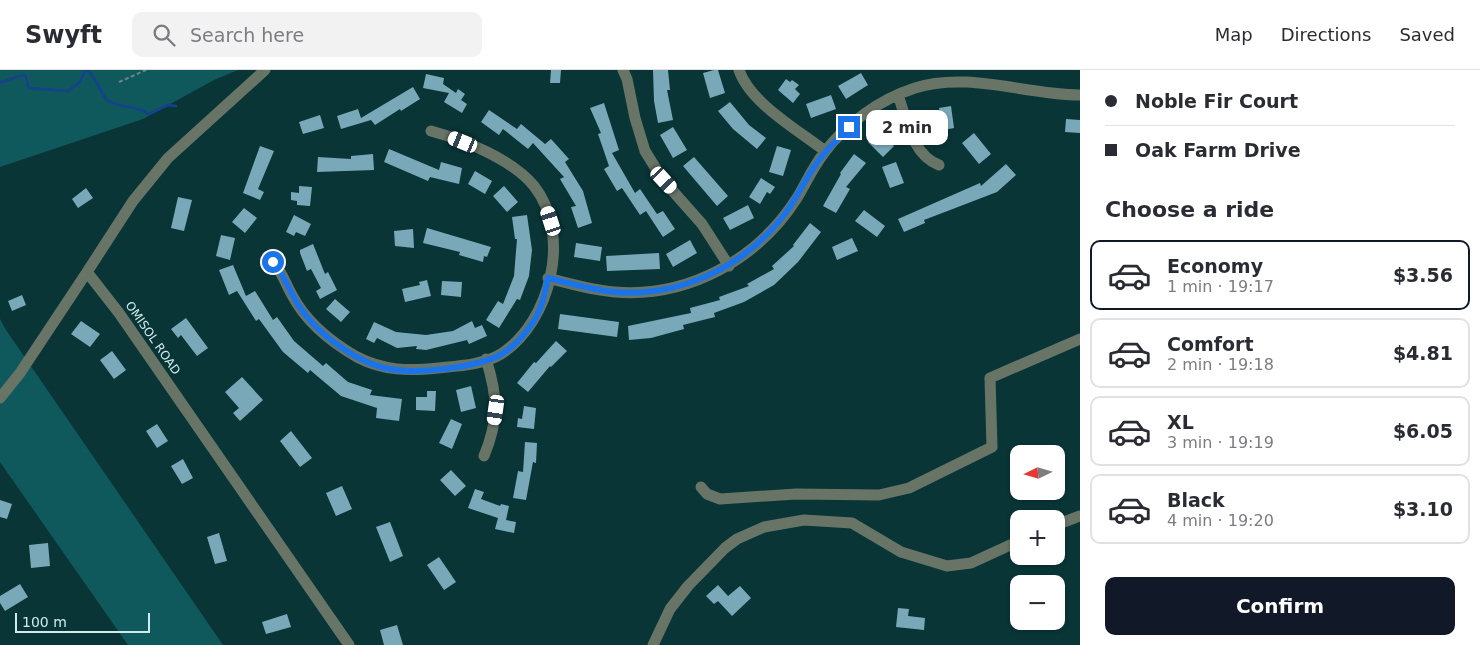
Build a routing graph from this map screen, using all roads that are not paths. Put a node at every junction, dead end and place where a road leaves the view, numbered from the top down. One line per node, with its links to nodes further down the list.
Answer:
1 (265, 70): 11 (street)
2 (623, 70): 10 (street)
3 (740, 70): 7 (street)
4 (898, 95): 5 (street); 7 (street); 8 (street)
5 (1080, 95)
6 (431, 132): 12 (street)
7 (825, 151): 10 (street)
8 (939, 166)
9 (268, 258): 14 (street)
10 (729, 266): 12 (street)
11 (87, 272): 15 (street); 21 (street, OMISOL ROAD)
12 (548, 278): 14 (street)
13 (1080, 339): 17 (street)
14 (486, 360): 16 (street)
15 (0, 398)
16 (484, 456)
17 (701, 487)
18 (1080, 516): 19 (street)
19 (1065, 522)
20 (1010, 545): 22 (street)
21 (349, 645)
22 (652, 645)

